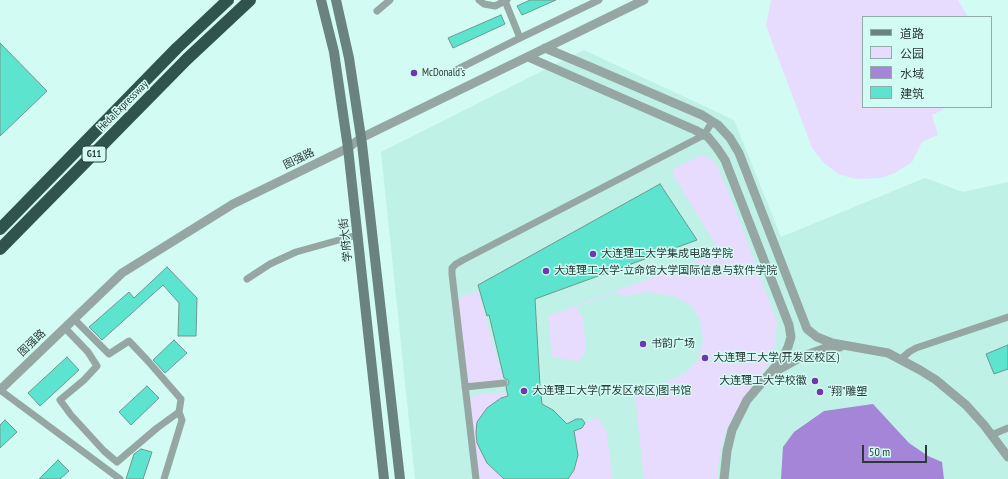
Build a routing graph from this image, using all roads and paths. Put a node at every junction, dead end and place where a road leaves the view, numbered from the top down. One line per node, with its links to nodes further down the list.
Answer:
1 (228, 0): 19 (highway, Heda Expressway / G11)
2 (250, 0): 21 (highway, Heda Expressway / G11)
3 (321, 0): 18 (main road, 学府大街)
4 (336, 0): 17 (main road)
5 (390, 0): 10 (street)
6 (480, 0): 9 (street)
7 (599, 0): 11 (street)
8 (644, 0): 12 (street, 图强路)
9 (506, 1): 11 (street)
10 (377, 11)
11 (520, 38): 14 (street)
12 (545, 48): 13 (street, 图强路); 15 (street)
13 (528, 56): 16 (street); 17 (street, 图强路)
14 (458, 69)
15 (712, 122): 16 (street); 26 (street)
16 (704, 135): 28 (street); 30 (street)
17 (361, 138): 18 (street, 图强路); 39 (main road)
18 (348, 148): 20 (main road, 学府大街); 24 (street, 图强路)
19 (0, 228)
20 (357, 235): 22 (street); 38 (main road, 学府大街)
21 (0, 249)
22 (247, 279)
23 (1008, 317): 27 (street)
24 (74, 319): 25 (street, 图强路); 32 (street)
25 (65, 328): 31 (street, 图强路); 32 (street)
26 (856, 347): 27 (street); 28 (street)
27 (901, 359): 34 (street)
28 (765, 379): 41 (street)
29 (504, 383): 30 (street)
30 (465, 387): 40 (street)
31 (0, 390): 36 (street)
32 (179, 412): 37 (street)
33 (1008, 428): 34 (street)
34 (991, 434): 35 (street)
35 (1008, 457)
36 (120, 479)
37 (164, 479)
38 (384, 479)
39 (400, 479)
40 (476, 479)
41 (724, 479)

